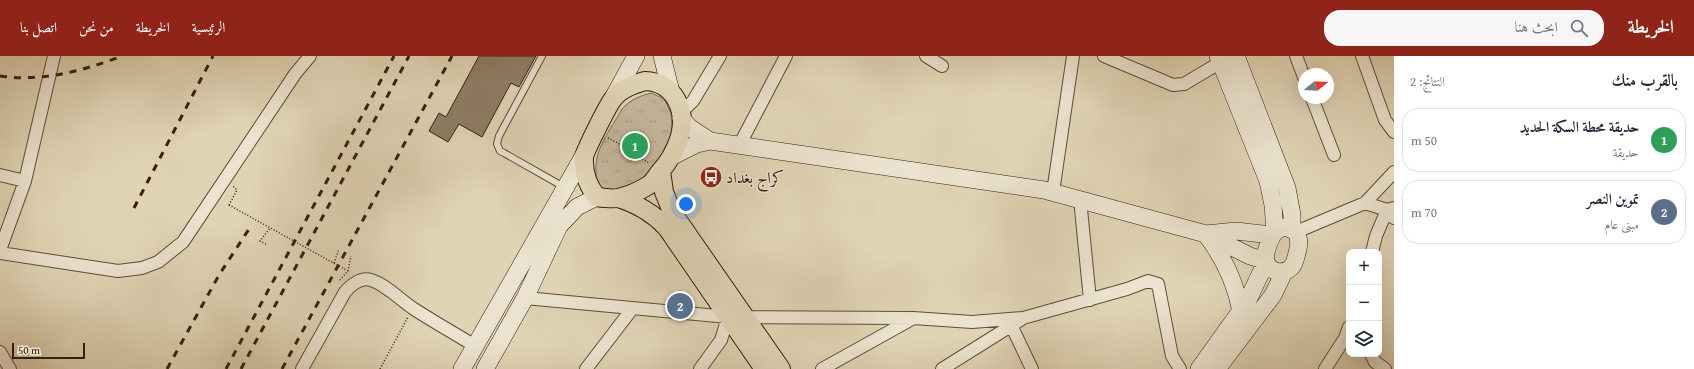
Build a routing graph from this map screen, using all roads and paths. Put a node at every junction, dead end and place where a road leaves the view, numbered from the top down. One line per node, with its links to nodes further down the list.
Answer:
1 (54, 56): 32 (street)
2 (310, 56): 48 (street)
3 (542, 56): 33 (lane)
4 (636, 56): 18 (main road)
5 (662, 56): 17 (main road)
6 (720, 56): 20 (street)
7 (786, 56): 24 (street)
8 (1073, 56): 35 (street)
9 (1104, 56): 14 (street)
10 (1236, 56): 42 (main road)
11 (1296, 56): 16 (street)
12 (1362, 56): 22 (street)
13 (930, 57): 15 (street)
14 (1219, 59): 43 (main road)
15 (942, 66)
16 (1301, 68)
17 (671, 92): 18 (main road); 20 (main road)
18 (613, 98): 21 (main road)
19 (1314, 104): 26 (street)
20 (681, 115): 23 (main road); 28 (main road)
21 (596, 131): 25 (path); 27 (main road)
22 (1394, 132)
23 (710, 141): 24 (main road); 28 (main road)
24 (740, 144): 35 (main road)
25 (627, 148): 25 (path)
26 (1334, 154)
27 (584, 156): 33 (main road); 36 (main road)
28 (672, 157): 29 (main road)
29 (661, 171): 37 (main road); 60 (main road)
30 (1394, 172): 39 (street)
31 (0, 175): 32 (street)
32 (25, 181): 48 (street)
33 (565, 187): 65 (main road)
34 (237, 190): 41 (path, bridge)
35 (1053, 192): 38 (main road)
36 (597, 197): 37 (main road); 55 (main road)
37 (618, 198): 60 (main road)
38 (1080, 199): 44 (main road); 56 (street)
39 (1365, 203): 40 (street); 42 (street)
40 (1392, 212): 47 (street)
41 (270, 228): 45 (path); 51 (path, bridge)
42 (1294, 231): 43 (main road); 53 (main road)
43 (1274, 233): 44 (main road); 50 (main road)
44 (1206, 234): 50 (main road); 59 (main road)
45 (266, 244)
46 (340, 249): 51 (path)
47 (1373, 249)
48 (0, 252)
49 (352, 256): 52 (path)
50 (1266, 261): 53 (main road); 59 (main road)
51 (334, 263): 52 (path, bridge)
52 (348, 271): 54 (path)
53 (1284, 272): 82 (main road)
54 (336, 285)
55 (525, 298): 58 (street); 72 (main road)
56 (1090, 300): 62 (street); 80 (street)
57 (413, 308): 65 (street); 69 (street); 70 (path)
58 (632, 309): 60 (street); 73 (street)
59 (1241, 311): 81 (main road)
60 (737, 317): 61 (street); 74 (street); 75 (main road); 76 (main road)
61 (913, 318): 62 (street); 77 (street)
62 (1022, 318): 63 (street)
63 (1011, 325): 78 (street); 79 (street)
64 (1346, 338): 83 (street)
65 (475, 346): 71 (main road)
66 (0, 352): 68 (street)
67 (1373, 357): 84 (street)
68 (10, 369)
69 (302, 369)
70 (380, 369)
71 (462, 369)
72 (485, 369)
73 (586, 369)
74 (700, 369)
75 (764, 369)
76 (781, 369)
77 (822, 369)
78 (942, 369)
79 (1032, 369)
80 (1180, 369)
81 (1199, 369)
82 (1217, 369)
83 (1325, 369)
84 (1385, 369)

